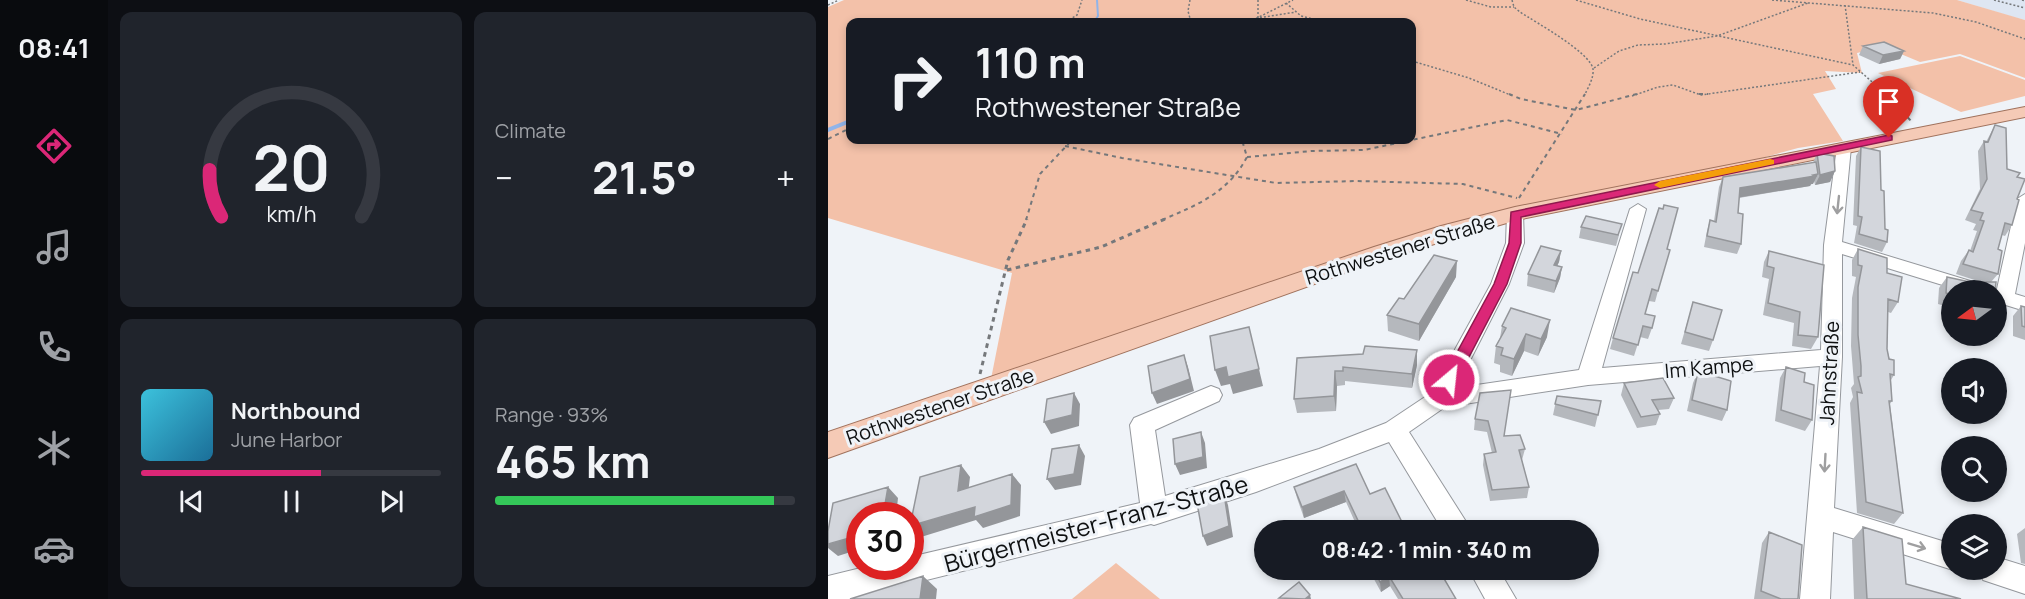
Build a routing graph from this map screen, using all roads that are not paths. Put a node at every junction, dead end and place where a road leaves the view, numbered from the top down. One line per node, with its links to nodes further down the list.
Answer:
1 (2025, 112): 2 (main road, Rothwestener Straße)
2 (1844, 147): 4 (main road, Rothwestener Straße); 6 (street, Jahnstraße, one-way to 6)
3 (2025, 199): 8 (street)
4 (1517, 206): 14 (street); 16 (main road, Rothwestener Straße)
5 (1638, 209): 12 (street)
6 (1833, 245): 7 (street); 11 (street, Jahnstraße)
7 (1947, 280)
8 (2005, 280)
9 (2007, 298): 10 (street)
10 (2025, 304)
11 (1831, 357): 12 (street, Im Kampe); 18 (street, Jahnstraße, one-way to 18)
12 (1588, 377): 14 (street, Im Kampe)
13 (1211, 395): 17 (street)
14 (1439, 399): 15 (street, Bürgermeister-Franz-Straße)
15 (1394, 430): 17 (street, Bürgermeister-Franz-Straße); 19 (street)
16 (828, 445)
17 (1154, 513): 24 (street, Bürgermeister-Franz-Straße)
18 (1821, 516): 20 (street, one-way to 20); 26 (street, Jahnstraße)
19 (1451, 520)
20 (1941, 554)
21 (2007, 574): 22 (street)
22 (2024, 579)
23 (1489, 580): 25 (street)
24 (828, 590)
25 (1501, 599)
26 (1815, 599)

